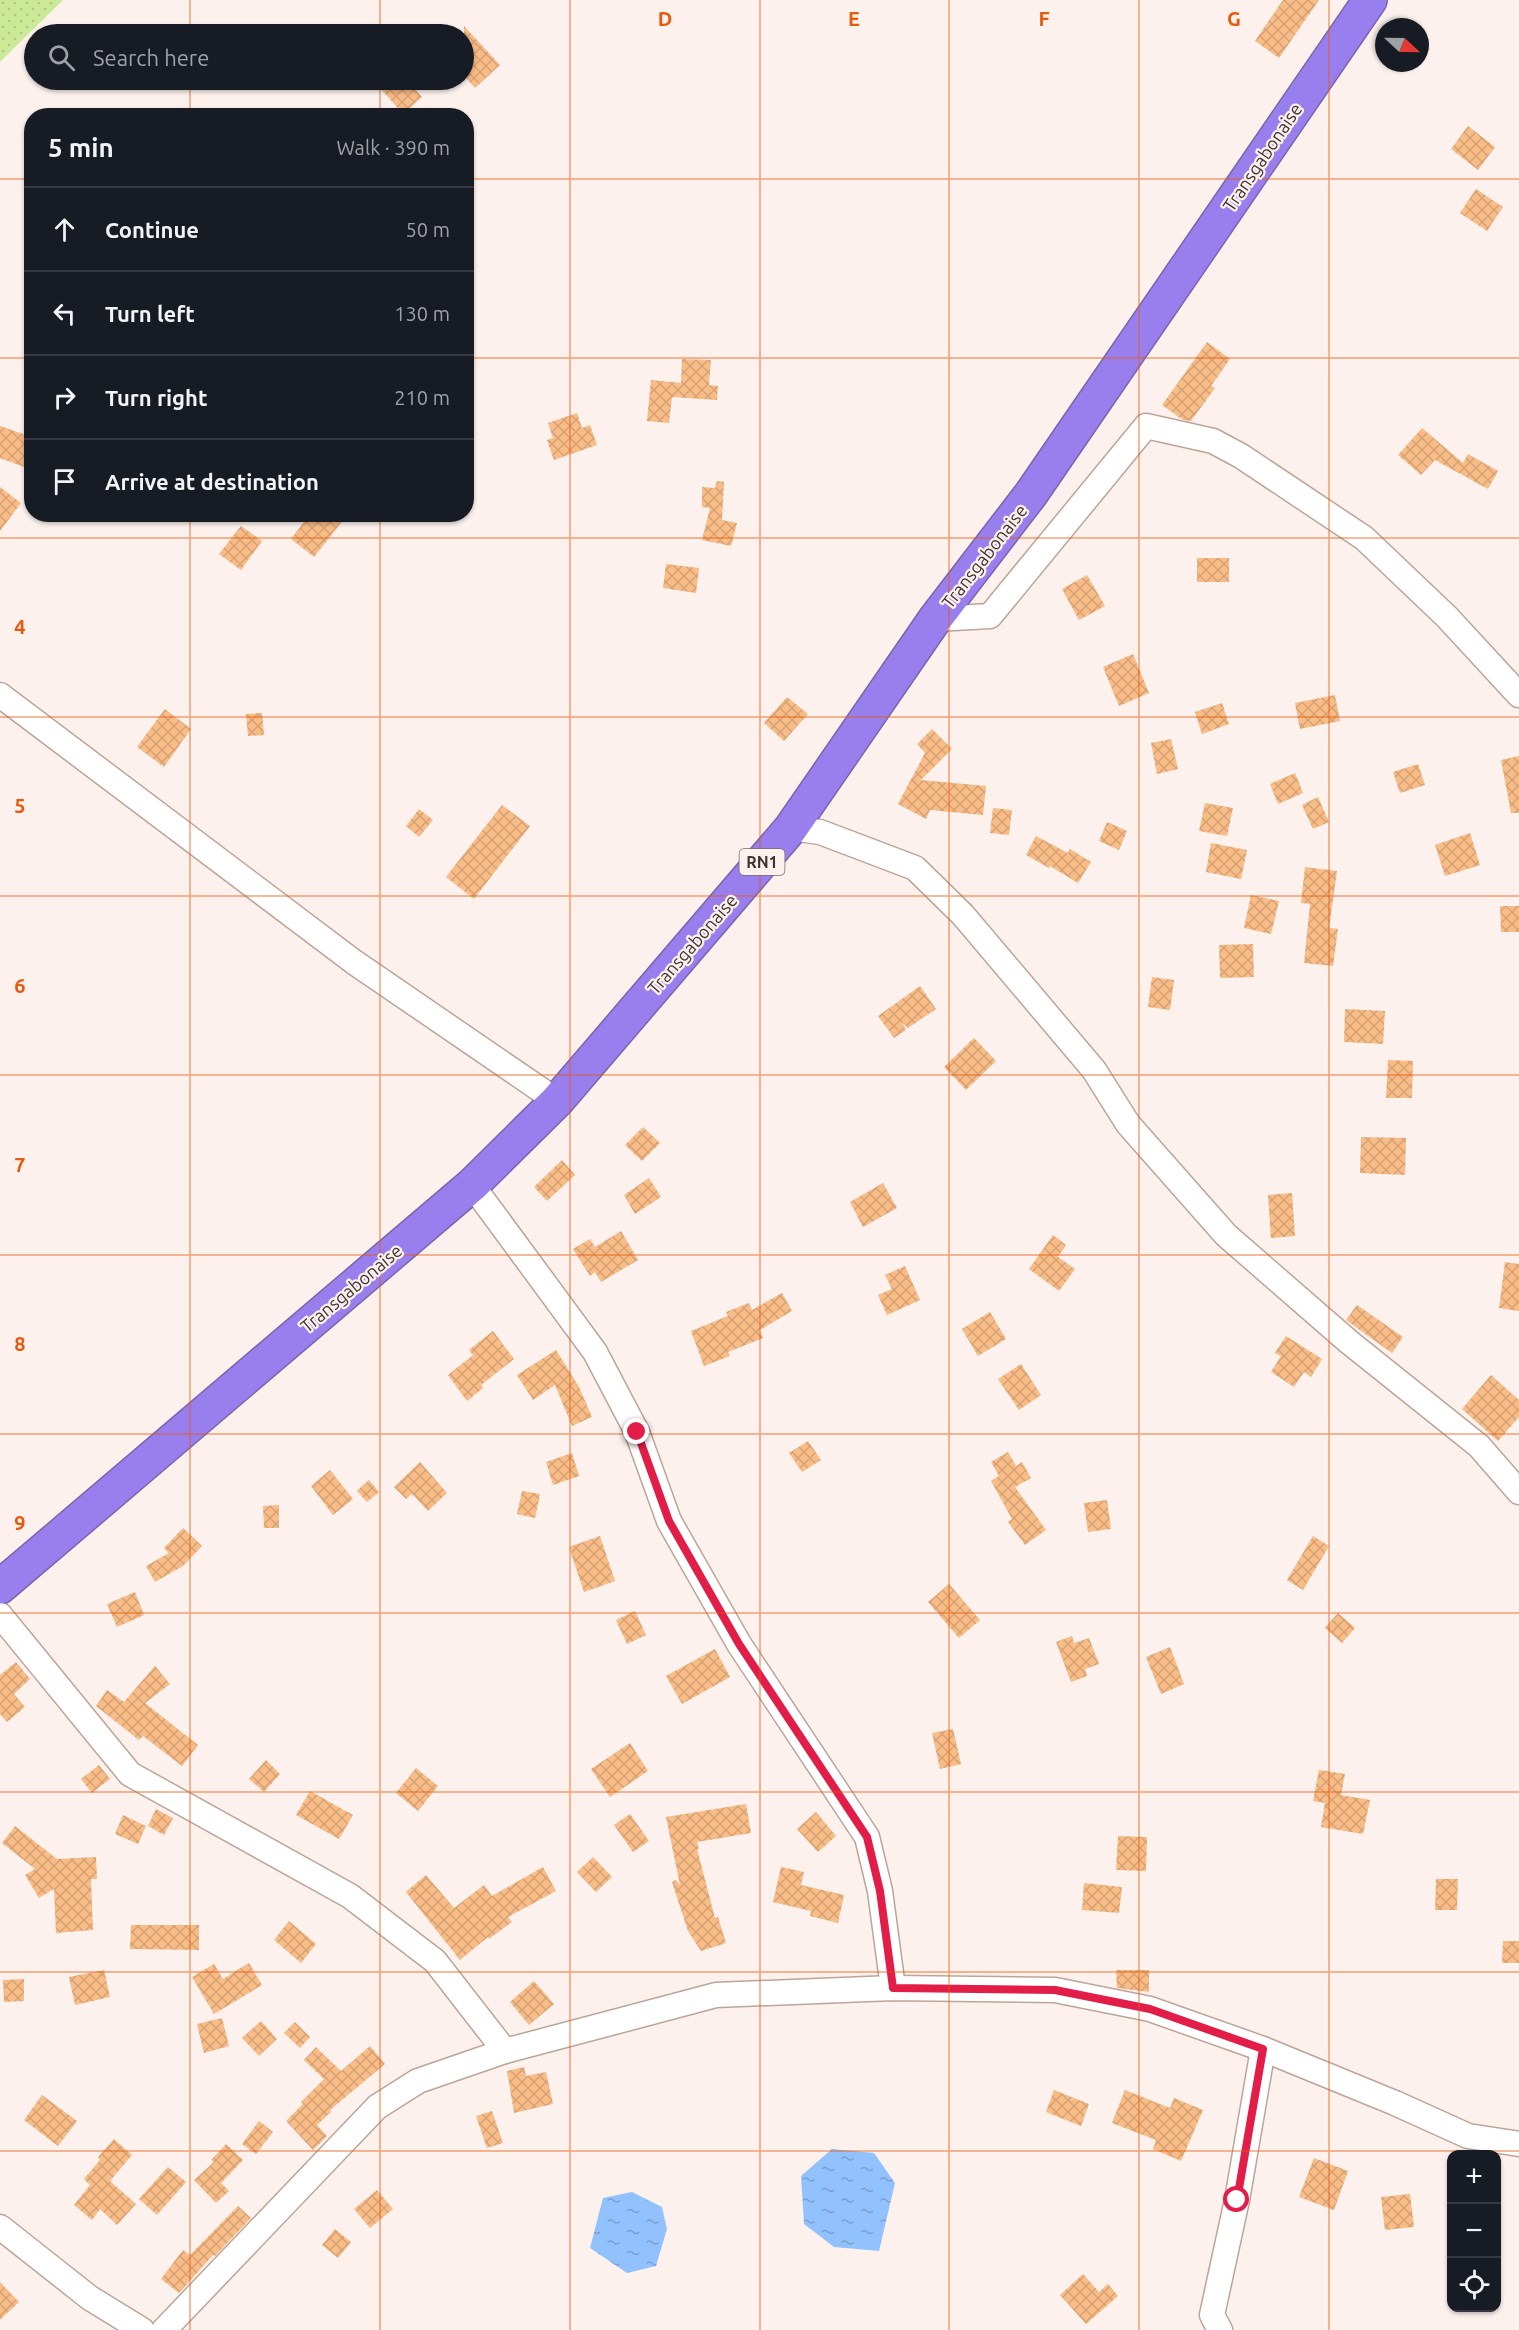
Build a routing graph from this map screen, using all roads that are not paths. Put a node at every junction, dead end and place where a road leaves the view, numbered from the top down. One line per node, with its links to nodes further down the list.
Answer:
1 (1370, 0): 2 (highway, Transgabonaise / RN1)
2 (935, 619): 4 (street); 5 (highway, Transgabonaise / RN1)
3 (0, 695): 6 (street)
4 (1519, 695)
5 (791, 828): 6 (highway, Transgabonaise / RN1); 8 (street)
6 (557, 1101): 7 (highway, Transgabonaise / RN1)
7 (472, 1185): 9 (highway, Transgabonaise / RN1); 11 (street)
8 (1519, 1492)
9 (0, 1587)
10 (0, 1616): 13 (street)
11 (893, 1988): 12 (street); 13 (street)
12 (1263, 2049): 14 (street); 18 (street)
13 (505, 2051): 17 (street)
14 (1519, 2144)
15 (0, 2227): 16 (street)
16 (142, 2330)
17 (164, 2330)
18 (1220, 2330)

